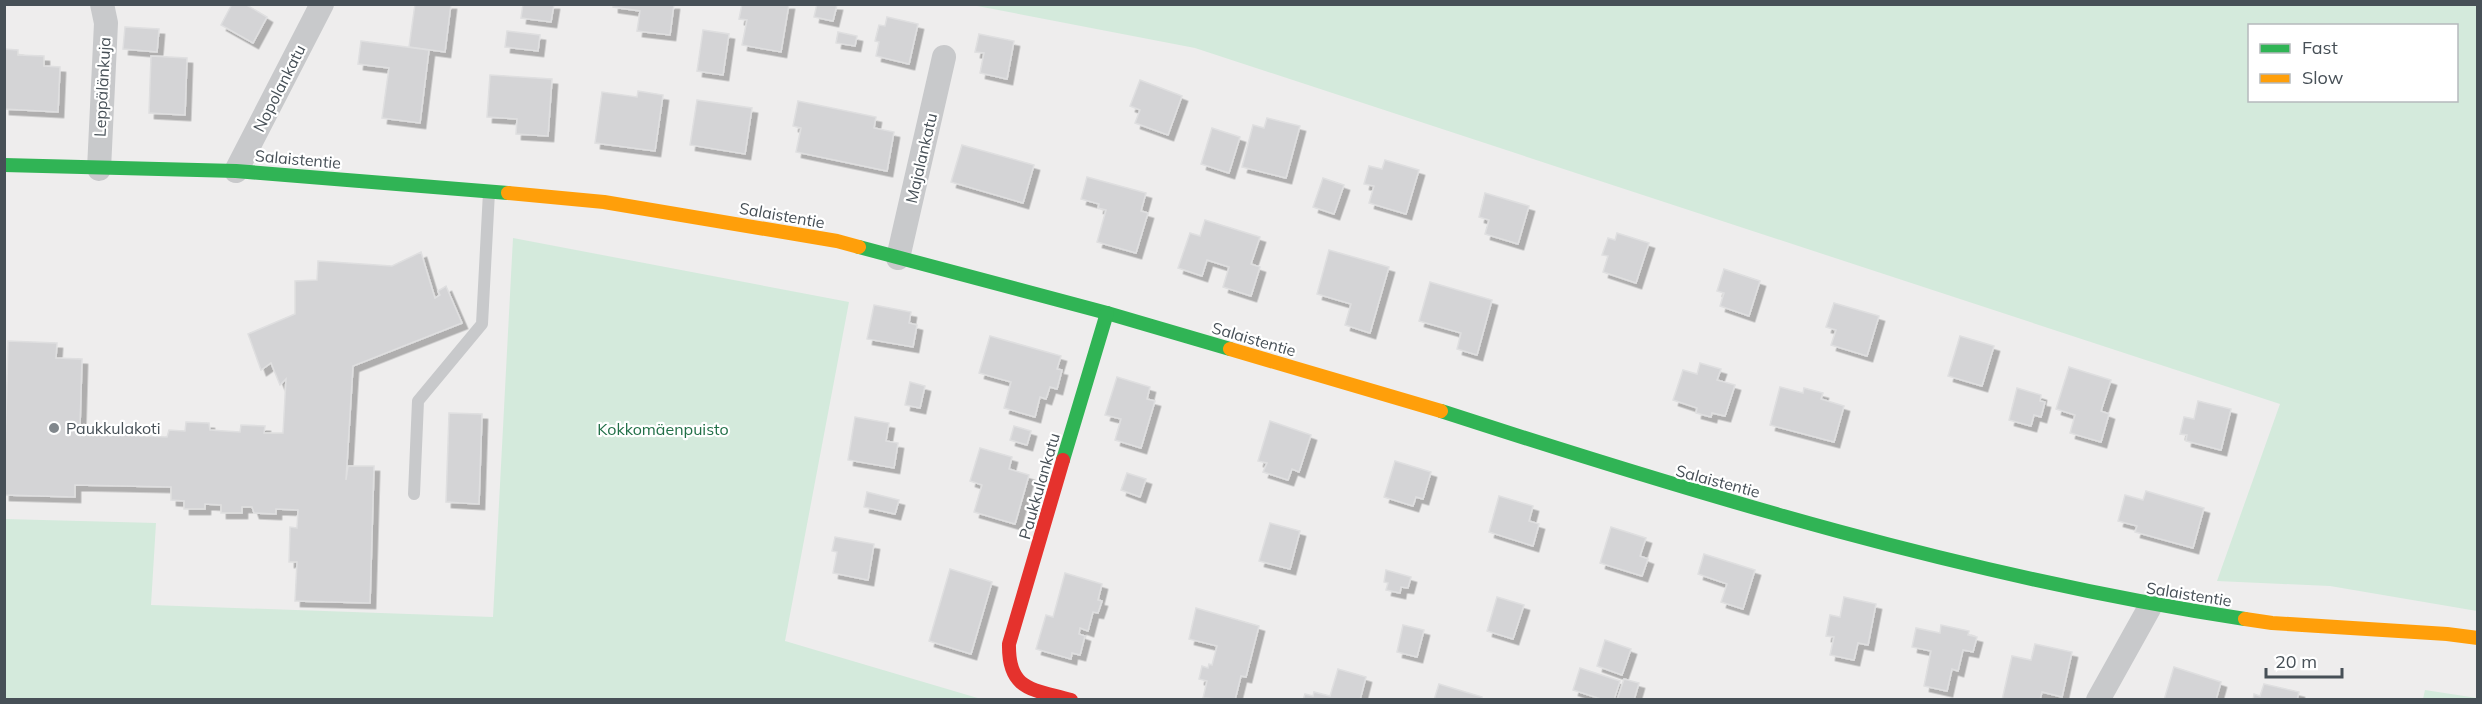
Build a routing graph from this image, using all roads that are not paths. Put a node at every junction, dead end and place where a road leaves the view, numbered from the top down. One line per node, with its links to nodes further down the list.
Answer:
1 (102, 4): 5 (street, Leppälänkuja)
2 (322, 4): 6 (street, Nopolankatu)
3 (944, 57): 8 (street, Majalankatu)
4 (4, 165): 5 (street, Salaistentie)
5 (99, 169): 6 (street, Salaistentie)
6 (236, 171): 7 (street, Salaistentie)
7 (489, 191): 8 (street, Salaistentie); 10 (lane)
8 (897, 258): 9 (street, Salaistentie)
9 (1107, 313): 11 (street, Salaistentie); 13 (street, Paukkulankatu)
10 (414, 494)
11 (2151, 605): 12 (street, Salaistentie); 14 (street)
12 (2478, 638)
13 (1071, 699)
14 (2098, 699)

